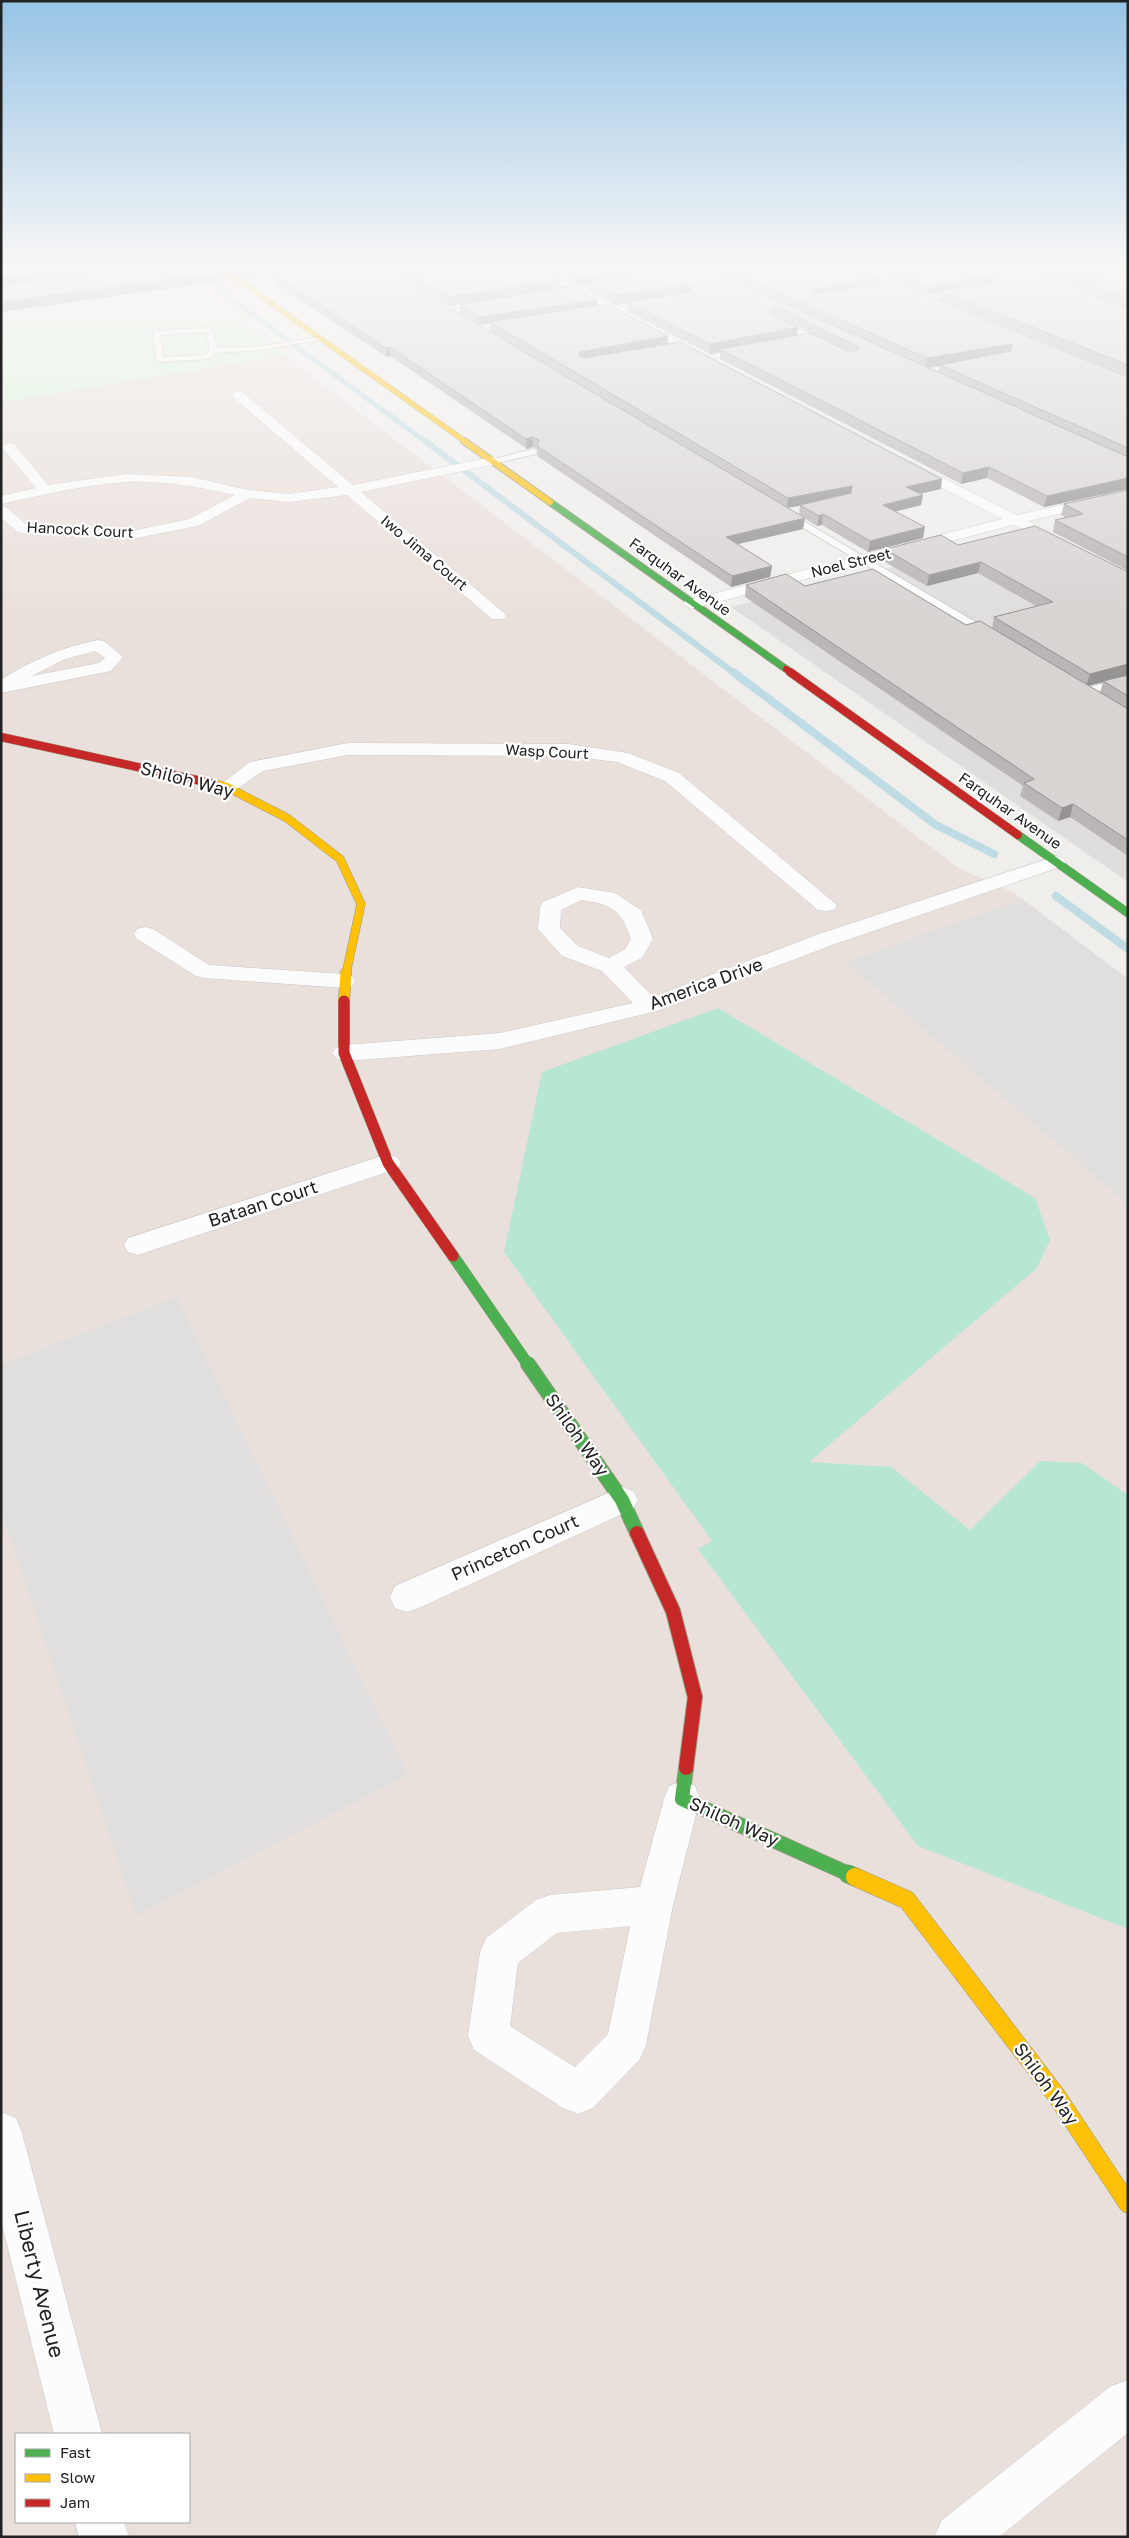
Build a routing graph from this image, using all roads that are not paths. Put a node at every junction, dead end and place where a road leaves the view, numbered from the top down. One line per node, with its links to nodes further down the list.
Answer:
1 (383, 382): 6 (street, Farquhar Avenue)
2 (238, 395): 8 (street, Iwo Jima Court)
3 (9, 447): 7 (street)
4 (533, 452): 6 (lane)
5 (894, 457): 14 (street)
6 (492, 461): 8 (street); 17 (street, Farquhar Avenue)
7 (45, 490): 9 (street); 11 (street)
8 (350, 490): 9 (street); 18 (street, Iwo Jima Court)
9 (248, 494): 13 (street, Hancock Court)
10 (1128, 494): 14 (street, Noel Street)
11 (1, 500)
12 (803, 509): 15 (lane)
13 (1, 510)
14 (1014, 520): 15 (street, Noel Street); 16 (street)
15 (866, 560): 17 (street, Noel Street); 19 (lane)
16 (1128, 579)
17 (691, 604): 25 (street, Farquhar Avenue)
18 (498, 616)
19 (1001, 642)
20 (1128, 680): 22 (lane)
21 (2, 687): 21 (street)
22 (1085, 692)
23 (1, 737): 24 (street, Shiloh Way)
24 (227, 787): 26 (street, Wasp Court); 30 (street, Shiloh Way)
25 (1056, 862): 27 (street, Farquhar Avenue); 31 (street, America Drive)
26 (826, 905)
27 (1128, 913)
28 (144, 934): 30 (street)
29 (610, 966): 31 (street)
30 (344, 981): 32 (street, Shiloh Way)
31 (649, 1006): 32 (street, America Drive)
32 (344, 1053): 33 (street, Shiloh Way)
33 (388, 1163): 34 (street, Bataan Court); 35 (street, Shiloh Way)
34 (138, 1245)
35 (622, 1500): 36 (street, Princeton Court); 37 (street, Shiloh Way)
36 (407, 1597)
37 (682, 1799): 38 (street); 40 (street, Shiloh Way)
38 (654, 1905): 38 (street)
39 (1, 2133): 42 (street, Liberty Avenue)
40 (1128, 2204)
41 (1128, 2403): 45 (street)
42 (78, 2433)
43 (100, 2523): 44 (street)
44 (104, 2537)
45 (958, 2537)

